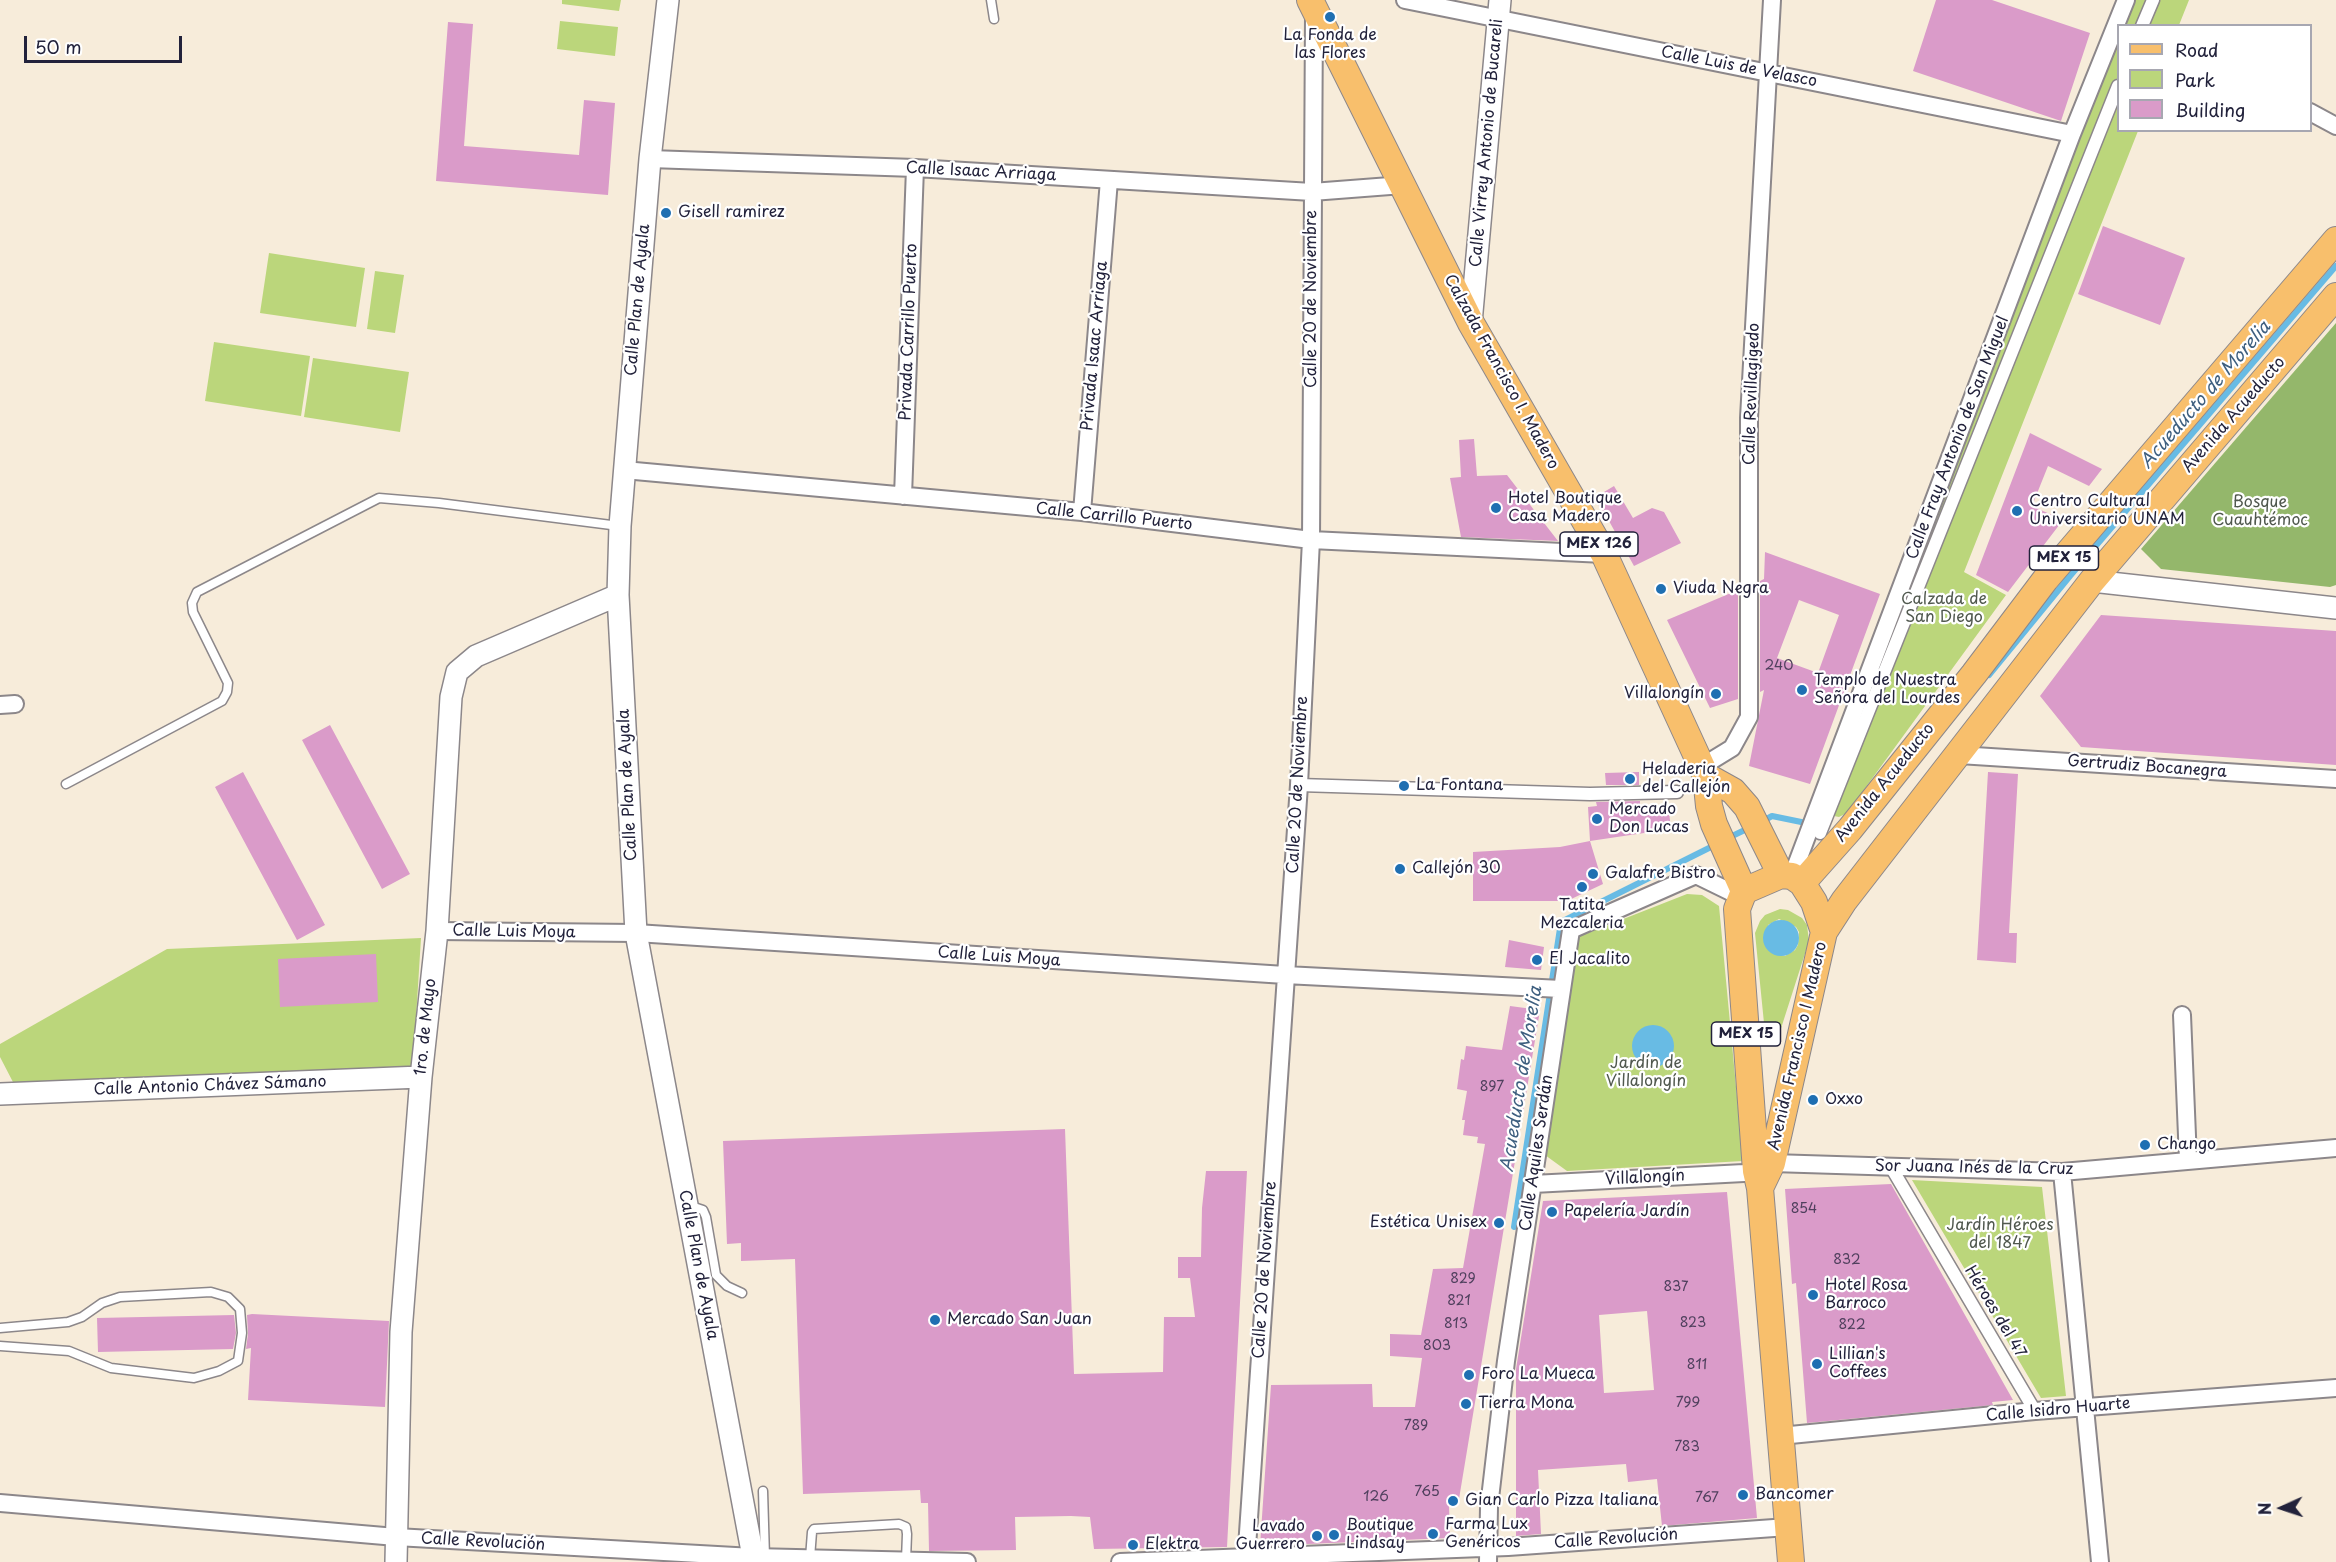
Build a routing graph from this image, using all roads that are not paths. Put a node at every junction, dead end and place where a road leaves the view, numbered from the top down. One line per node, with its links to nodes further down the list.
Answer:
1 (668, 0): 16 (street, Calle Plan de Ayala)
2 (991, 0): 9 (lane)
3 (1405, 0): 8 (street, Calle Luis de Velasco)
4 (1773, 0): 11 (street, Calle Revillagigedo)
5 (2126, 0): 15 (street, Calle Fray Antonio de San Miguel)
6 (2153, 0): 10 (street)
7 (1312, 3): 19 (main road, Calzada Francisco I. Madero / MEX 126); 20 (street, Calle 20 de Noviembre)
8 (1499, 9): 11 (street, Calle Luis de Velasco); 23 (street, Calle Virrey Antonio de Bucareli)
9 (994, 19)
10 (2143, 24)
11 (1768, 73): 15 (street, Calle Luis de Velasco); 34 (street, Calle Revillagigedo)
12 (2117, 89): 39 (street)
13 (2312, 113): 14 (street)
14 (2336, 126)
15 (2072, 134): 40 (street, Calle Fray Antonio de San Miguel)
16 (650, 159): 17 (street, Calle Isaac Arriaga); 24 (street, Calle Plan de Ayala)
17 (915, 168): 18 (street, Calle Isaac Arriaga); 25 (street, Privada Carrillo Puerto)
18 (1109, 180): 20 (street, Calle Isaac Arriaga); 26 (street, Privada Isaac Arriaga)
19 (1403, 185): 20 (street, Calle Isaac Arriaga); 23 (main road, Calzada Francisco I. Madero / MEX 126)
20 (1312, 192): 28 (street, Calle 20 de Noviembre)
21 (2336, 240): 40 (main road, Avenida Acueducto / MEX 15)
22 (2336, 296): 30 (main road, Avenida Acueducto / MEX 15)
23 (1471, 323): 29 (main road, Calzada Francisco I. Madero / MEX 126)
24 (624, 470): 25 (street, Calle Carrillo Puerto); 27 (street, Calle Plan de Ayala)
25 (903, 496): 26 (street, Calle Carrillo Puerto)
26 (1082, 512): 28 (street, Calle Carrillo Puerto)
27 (620, 526): 31 (street, Calle Plan de Ayala); 36 (lane)
28 (1311, 540): 29 (street, Calle Carrillo Puerto); 37 (street, Calle 20 de Noviembre)
29 (1604, 554): 34 (main road, Calzada Francisco I. Madero / MEX 126)
30 (2092, 581): 32 (street); 33 (main road, Avenida Acueducto / MEX 15)
31 (618, 595): 42 (street, 1ro. de Mayo); 44 (street, Calle Plan de Ayala)
32 (2336, 608)
33 (1959, 755): 35 (street, Gertrudiz Bocanegra); 43 (main road, Avenida Acueducto / MEX 15)
34 (1703, 772): 40 (main road, Avenida Francisco I Madero); 41 (main road, MEX 126)
35 (2336, 779)
36 (66, 784)
37 (1299, 785): 38 (street); 45 (street, Calle 20 de Noviembre)
38 (1677, 792)
39 (1820, 833)
40 (1792, 878): 41 (main road, MEX 15); 43 (main road, Avenida Francisco I Madero)
41 (1742, 894): 46 (street, Calle Aquiles Serdán); 54 (main road, Avenida Francisco I Madero / MEX 15)
42 (437, 931): 44 (street, Calle Luis Moya); 48 (street, 1ro. de Mayo)
43 (1824, 932): 54 (main road, Avenida Francisco I Madero / MEX 15)
44 (636, 933): 45 (street, Calle Luis Moya); 56 (street, Calle Plan de Ayala)
45 (1285, 975): 46 (street, Calle Luis Moya); 72 (street, Calle 20 de Noviembre)
46 (1561, 988): 55 (street, Calle Aquiles Serdán)
47 (2182, 1015): 51 (street)
48 (421, 1077): 49 (street, Calle Antonio Chávez Sámano); 67 (street, 1ro. de Mayo)
49 (0, 1094)
50 (2336, 1148): 51 (street, Sor Juana Inés de la Cruz)
51 (2188, 1160): 53 (street, Sor Juana Inés de la Cruz)
52 (1891, 1167): 53 (street, Sor Juana Inés de la Cruz); 54 (street, Sor Juana Inés de la Cruz); 62 (street, Héroes del 47)
53 (2062, 1172): 61 (street)
54 (1763, 1174): 55 (street, Villalongín); 63 (main road, MEX 15)
55 (1533, 1184): 68 (street, Calle Aquiles Serdán)
56 (688, 1210): 57 (lane); 70 (street, Calle Plan de Ayala)
57 (742, 1293)
58 (0, 1328): 59 (lane)
59 (0, 1346)
60 (2336, 1388): 61 (street, Calle Isidro Huarte)
61 (2086, 1408): 62 (street, Calle Isidro Huarte); 77 (street)
62 (2035, 1411): 63 (street, Calle Isidro Huarte)
63 (1780, 1436): 66 (main road, MEX 15)
64 (763, 1491): 70 (lane)
65 (0, 1503): 67 (street, Calle Revolución)
66 (1788, 1527): 68 (street, Calle Revolución); 76 (main road, MEX 15)
67 (396, 1538): 70 (street, Calle Revolución); 73 (street, 1ro. de Mayo)
68 (1488, 1555): 72 (street, Calle Revolución)
69 (810, 1558): 70 (street, Calle Revolución); 71 (street, Calle Revolución); 71 (lane)
70 (757, 1559)
71 (906, 1560): 74 (street, Calle Revolución)
72 (1246, 1560): 75 (street, Calle Revolución)
73 (396, 1562)
74 (967, 1562)
75 (1120, 1562)
76 (1791, 1562)
77 (2100, 1562)

